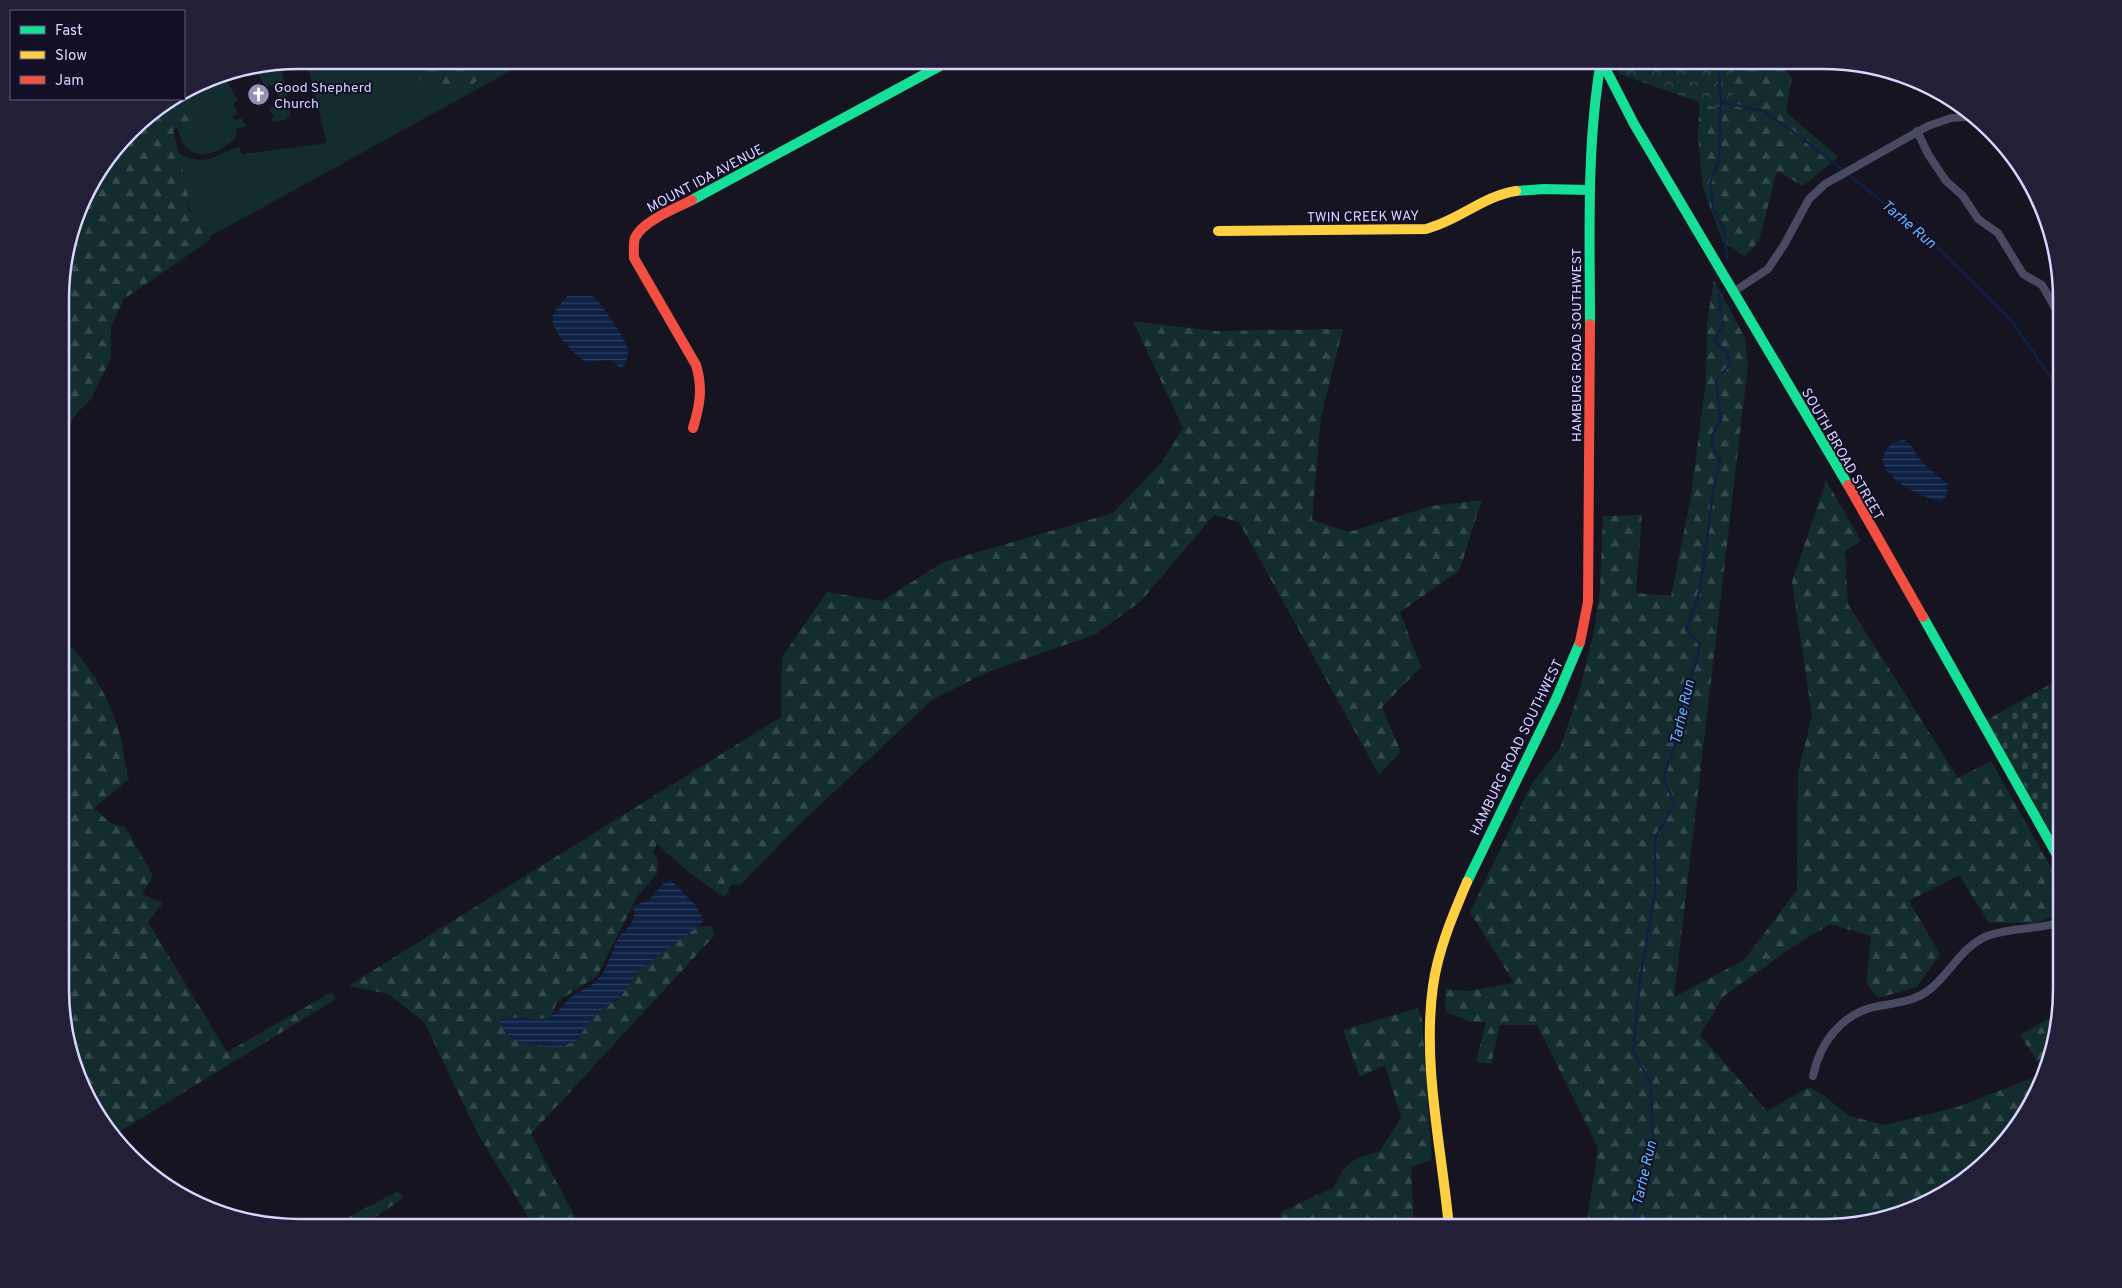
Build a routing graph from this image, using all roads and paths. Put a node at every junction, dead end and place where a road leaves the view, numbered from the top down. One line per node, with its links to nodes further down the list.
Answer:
1 (935, 69): 10 (street, MOUNT IDA AVENUE)
2 (1600, 69): 6 (street, HAMBURG ROAD SOUTHWEST)
3 (1606, 69): 8 (street, SOUTH BROAD STREET)
4 (1964, 117): 5 (street)
5 (1916, 131): 8 (street); 9 (street)
6 (1590, 190): 7 (street, TWIN CREEK WAY); 14 (street, HAMBURG ROAD SOUTHWEST)
7 (1218, 231)
8 (1733, 292): 11 (street, SOUTH BROAD STREET)
9 (2053, 302)
10 (692, 428)
11 (2053, 846)
12 (2053, 924): 13 (street)
13 (1813, 1076)
14 (1449, 1219)

